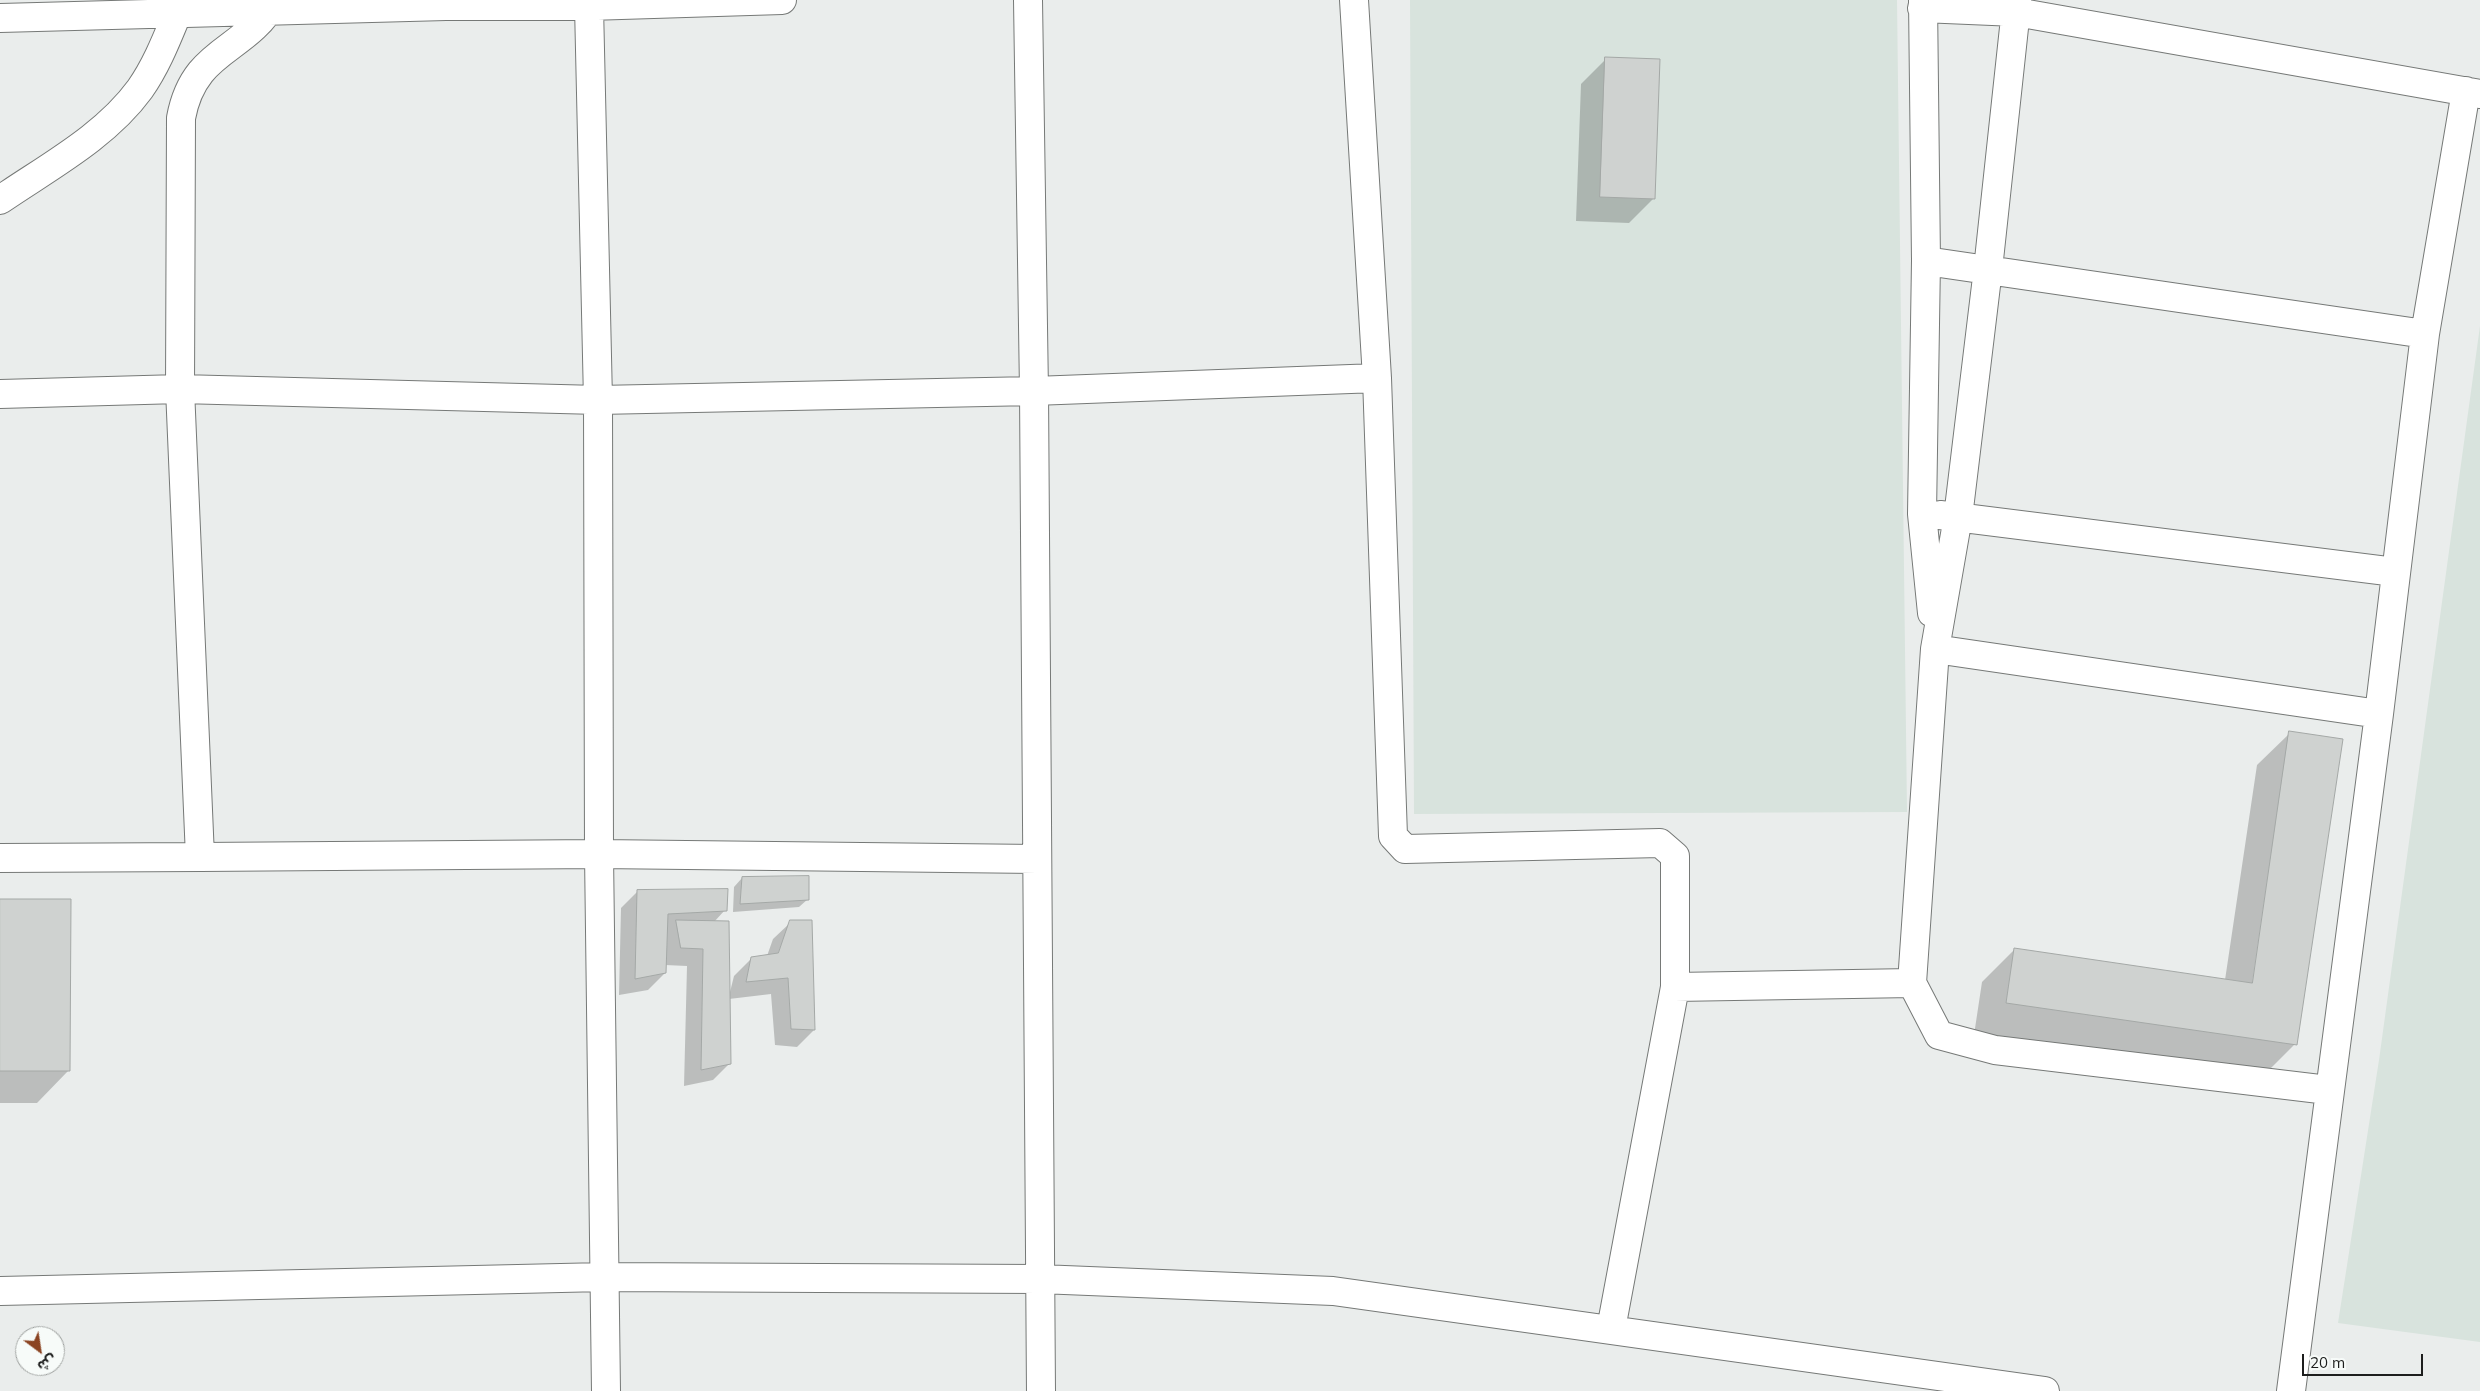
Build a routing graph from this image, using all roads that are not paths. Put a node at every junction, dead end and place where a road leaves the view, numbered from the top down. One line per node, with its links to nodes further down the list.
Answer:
1 (782, 0): 7 (street)
2 (1028, 0): 18 (street)
3 (1354, 0): 16 (street)
4 (439, 3): 6 (street); 7 (street)
5 (1922, 4): 8 (street); 13 (street)
6 (272, 6): 9 (street); 17 (street)
7 (589, 6): 20 (street)
8 (2016, 6): 11 (street); 14 (street)
9 (180, 7): 10 (street); 12 (street)
10 (0, 18)
11 (2473, 93): 15 (street)
12 (0, 200)
13 (1926, 262): 14 (street); 21 (street)
14 (1988, 269): 15 (street); 22 (street)
15 (2425, 334): 23 (street)
16 (1378, 378): 18 (street); 31 (street)
17 (180, 390): 19 (street); 20 (street); 27 (street)
18 (1034, 391): 20 (street); 29 (street)
19 (0, 394)
20 (598, 400): 26 (street)
21 (1922, 514): 22 (street); 24 (street)
22 (1958, 516): 23 (street); 24 (street)
23 (2395, 572): 25 (street)
24 (1936, 649): 25 (street); 30 (street)
25 (2378, 714): 32 (street)
26 (599, 854): 27 (street); 29 (street); 33 (street)
27 (200, 857): 28 (street)
28 (0, 858)
29 (1037, 859): 34 (street)
30 (1912, 983): 31 (street); 32 (street)
31 (1675, 987): 36 (street)
32 (2328, 1090): 40 (street)
33 (604, 1277): 34 (street); 35 (street); 37 (street)
34 (1040, 1279): 36 (street); 38 (street)
35 (0, 1291)
36 (1611, 1329): 39 (street)
37 (606, 1391)
38 (1041, 1391)
39 (2045, 1391)
40 (2291, 1391)

